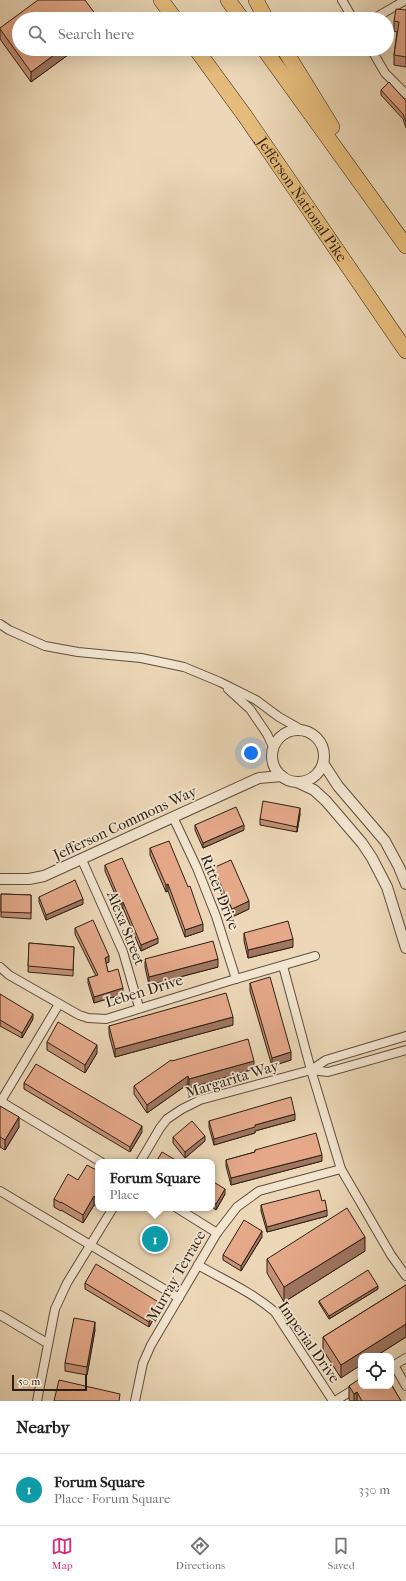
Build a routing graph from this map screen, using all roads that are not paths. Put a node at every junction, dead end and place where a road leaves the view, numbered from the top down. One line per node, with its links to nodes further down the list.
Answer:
1 (161, 0): 6 (highway)
2 (228, 0): 7 (highway)
3 (256, 0): 8 (highway)
4 (342, 0): 9 (street)
5 (406, 0): 10 (street)
6 (170, 12)
7 (237, 12)
8 (262, 12)
9 (349, 12)
10 (385, 12)
11 (201, 56): 18 (highway, Jefferson National Pike)
12 (269, 56): 16 (highway)
13 (288, 56): 16 (highway)
14 (375, 56): 15 (street)
15 (406, 94)
16 (393, 227): 17 (highway)
17 (406, 246)
18 (406, 351)
19 (0, 624): 20 (street)
20 (220, 682): 21 (street); 22 (street)
21 (302, 730): 22 (street); 24 (street)
22 (274, 749): 23 (street)
23 (273, 760): 25 (street); 26 (street, Jefferson Commons Way)
24 (323, 763): 27 (street); 31 (street)
25 (282, 776): 26 (street, Jefferson Commons Way); 27 (street)
26 (259, 778): 28 (street, Jefferson Commons Way)
27 (297, 782): 32 (street)
28 (173, 817): 29 (street, Jefferson Commons Way); 36 (street, Ritter Drive)
29 (82, 860): 30 (street, Jefferson Commons Way); 38 (street, Alexa Street)
30 (0, 879)
31 (406, 884)
32 (406, 948)
33 (315, 956): 34 (street, Leben Drive)
34 (283, 966): 36 (street, Leben Drive); 41 (street)
35 (0, 967): 37 (street, Leben Drive)
36 (236, 979): 38 (street, Leben Drive)
37 (59, 1004): 38 (street, Leben Drive); 42 (street)
38 (139, 1008)
39 (406, 1036): 41 (street, Margarita Way)
40 (406, 1050): 41 (street, Margarita Way)
41 (311, 1070): 44 (street, Margarita Way); 45 (street)
42 (1, 1101): 43 (street)
43 (96, 1159)
44 (142, 1159)
45 (341, 1169): 49 (street, Murray Terrace); 52 (street)
46 (0, 1191): 50 (street)
47 (111, 1211): 50 (street)
48 (182, 1211): 49 (street)
49 (217, 1233): 51 (street, Murray Terrace)
50 (92, 1245): 53 (street); 55 (street)
51 (198, 1265): 53 (street, Murray Terrace); 63 (street, Imperial Drive)
52 (406, 1276)
53 (179, 1298): 62 (street, Murray Terrace)
54 (0, 1315): 55 (street)
55 (47, 1343): 61 (street)
56 (406, 1358): 57 (street)
57 (394, 1365)
58 (394, 1368): 59 (street)
59 (406, 1386)
60 (358, 1387): 63 (street)
61 (37, 1401)
62 (135, 1401)
63 (334, 1401)

